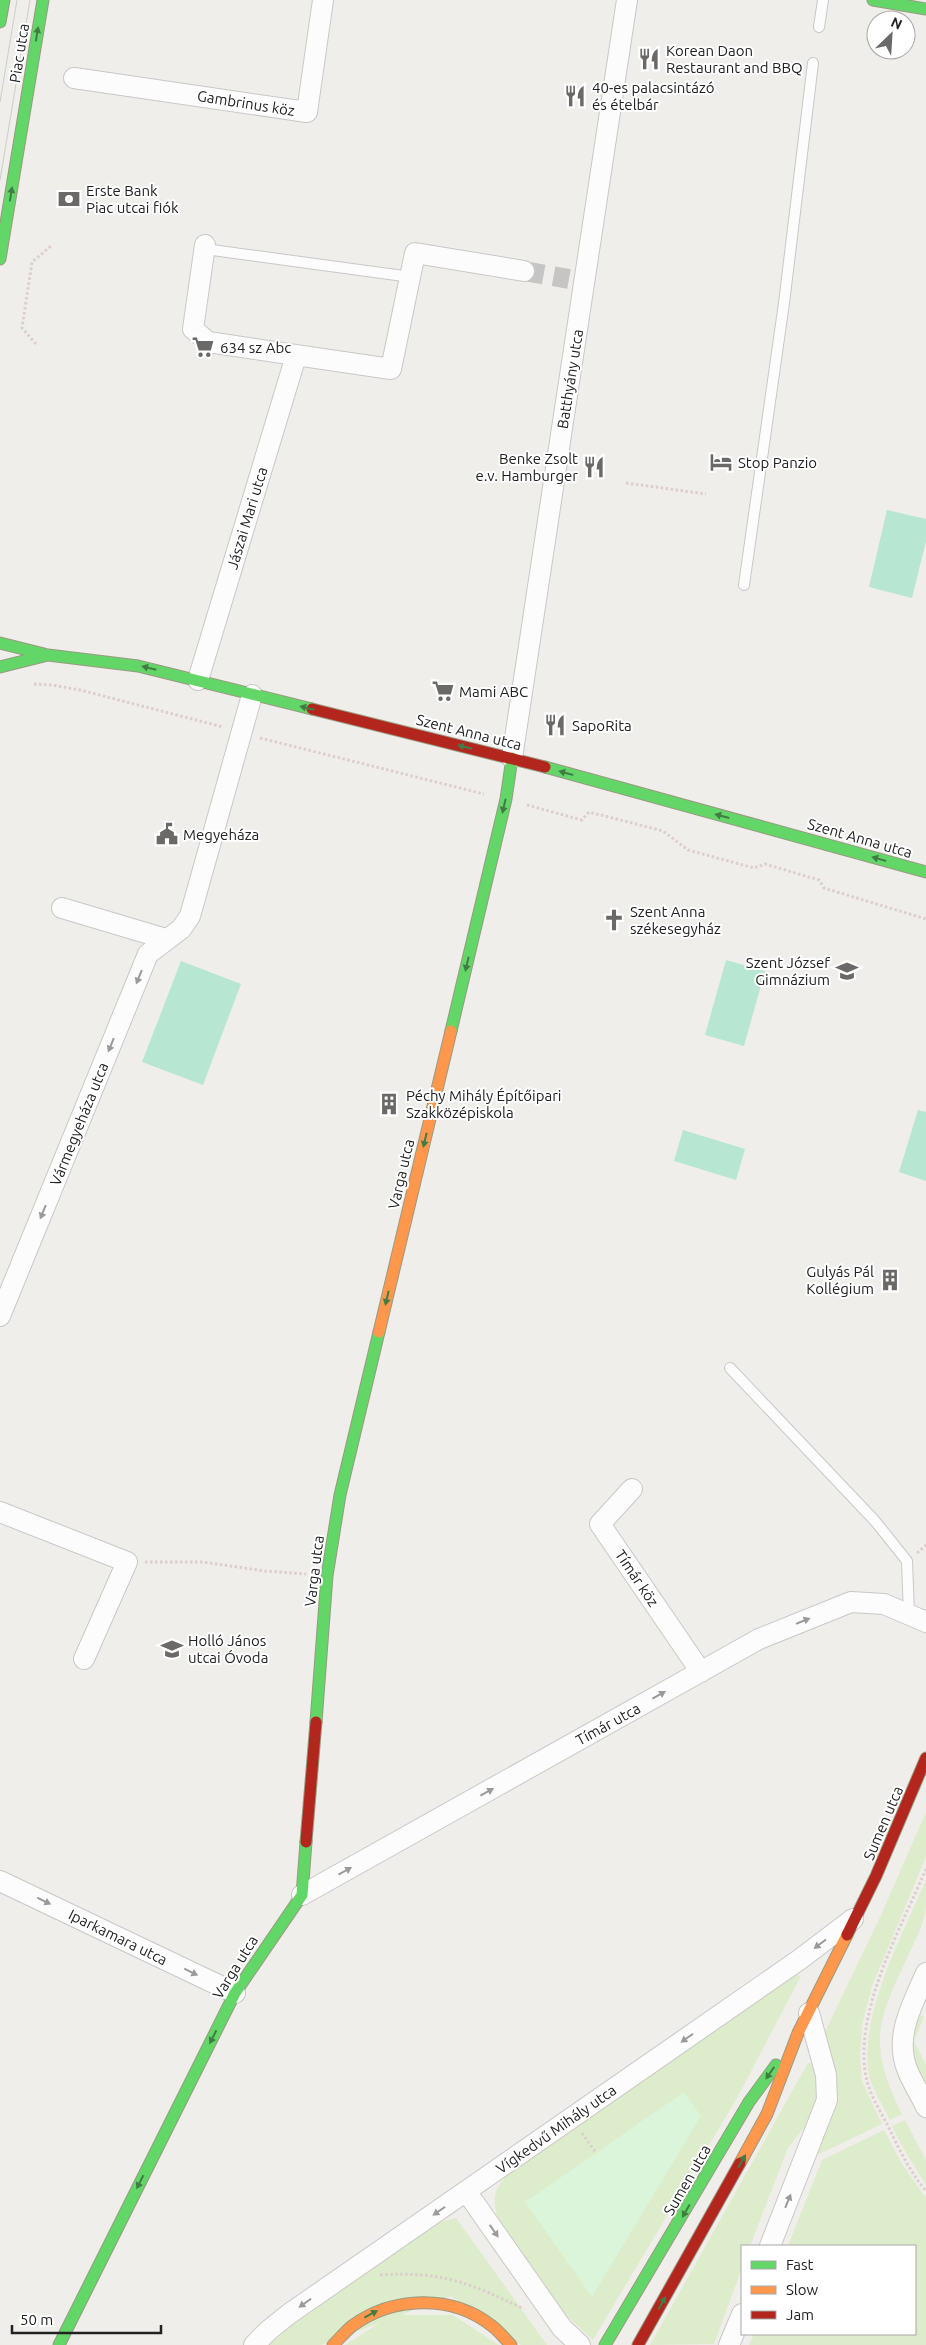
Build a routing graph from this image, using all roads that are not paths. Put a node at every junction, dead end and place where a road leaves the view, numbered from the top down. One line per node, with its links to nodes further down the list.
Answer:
1 (4, 0): 8 (street, Piac utca)
2 (43, 0): 13 (street, Piac utca, one-way to 2)
3 (323, 0): 11 (street, Gambrinus köz)
4 (627, 0): 23 (street, Batthyány utca)
5 (823, 0): 9 (lane)
6 (873, 0): 7 (street)
7 (926, 9)
8 (0, 22)
9 (819, 27)
10 (813, 63): 17 (lane)
11 (74, 78)
12 (205, 247): 15 (lane); 16 (street)
13 (0, 259)
14 (524, 271): 15 (street)
15 (411, 277): 16 (street)
16 (296, 356): 21 (street, Jászai Mari utca)
17 (744, 585)
18 (0, 643): 19 (street)
19 (48, 655): 20 (street, Szent Anna utca); 21 (street, Szent Anna utca, one-way to 19)
20 (0, 667)
21 (198, 680): 22 (street, Szent Anna utca)
22 (252, 695): 23 (street, Szent Anna utca, one-way to 22); 26 (street, Vármegyeháza utca)
23 (512, 758): 24 (street, Szent Anna utca, one-way to 23); 36 (street, Varga utca, one-way to 36)
24 (926, 872)
25 (62, 908): 26 (street)
26 (166, 939): 27 (street, Vármegyeháza utca, one-way to 27)
27 (0, 1316)
28 (730, 1368): 31 (lane)
29 (632, 1489): 33 (street, Tímár köz)
30 (1, 1514): 32 (street)
31 (917, 1618): 33 (street, Tímár utca, one-way to 31)
32 (84, 1659)
33 (701, 1672): 36 (street, Tímár utca, one-way to 33)
34 (926, 1758): 37 (street, Sumen utca)
35 (0, 1881): 39 (street, Iparkamara utca, one-way to 39)
36 (302, 1894): 39 (street, Varga utca)
37 (858, 1915): 40 (street, Sumen utca); 43 (street, Vígkedvű Mihály utca, one-way to 43)
38 (926, 1973): 42 (street)
39 (235, 1993): 46 (street, Varga utca, one-way to 46)
40 (809, 2013): 41 (street, Sumen utca); 44 (street, one-way to 40)
41 (798, 2033): 51 (street, Sumen utca, one-way to 51); 52 (street, Sumen utca, one-way to 41)
42 (926, 2107)
43 (466, 2191): 47 (street, Vígkedvű Mihály utca, one-way to 47); 50 (street, one-way to 50)
44 (770, 2245)
45 (741, 2316): 53 (street)
46 (59, 2345)
47 (254, 2345)
48 (333, 2345): 49 (street, one-way to 49)
49 (511, 2345)
50 (580, 2345)
51 (605, 2345)
52 (638, 2345)
53 (729, 2345)

